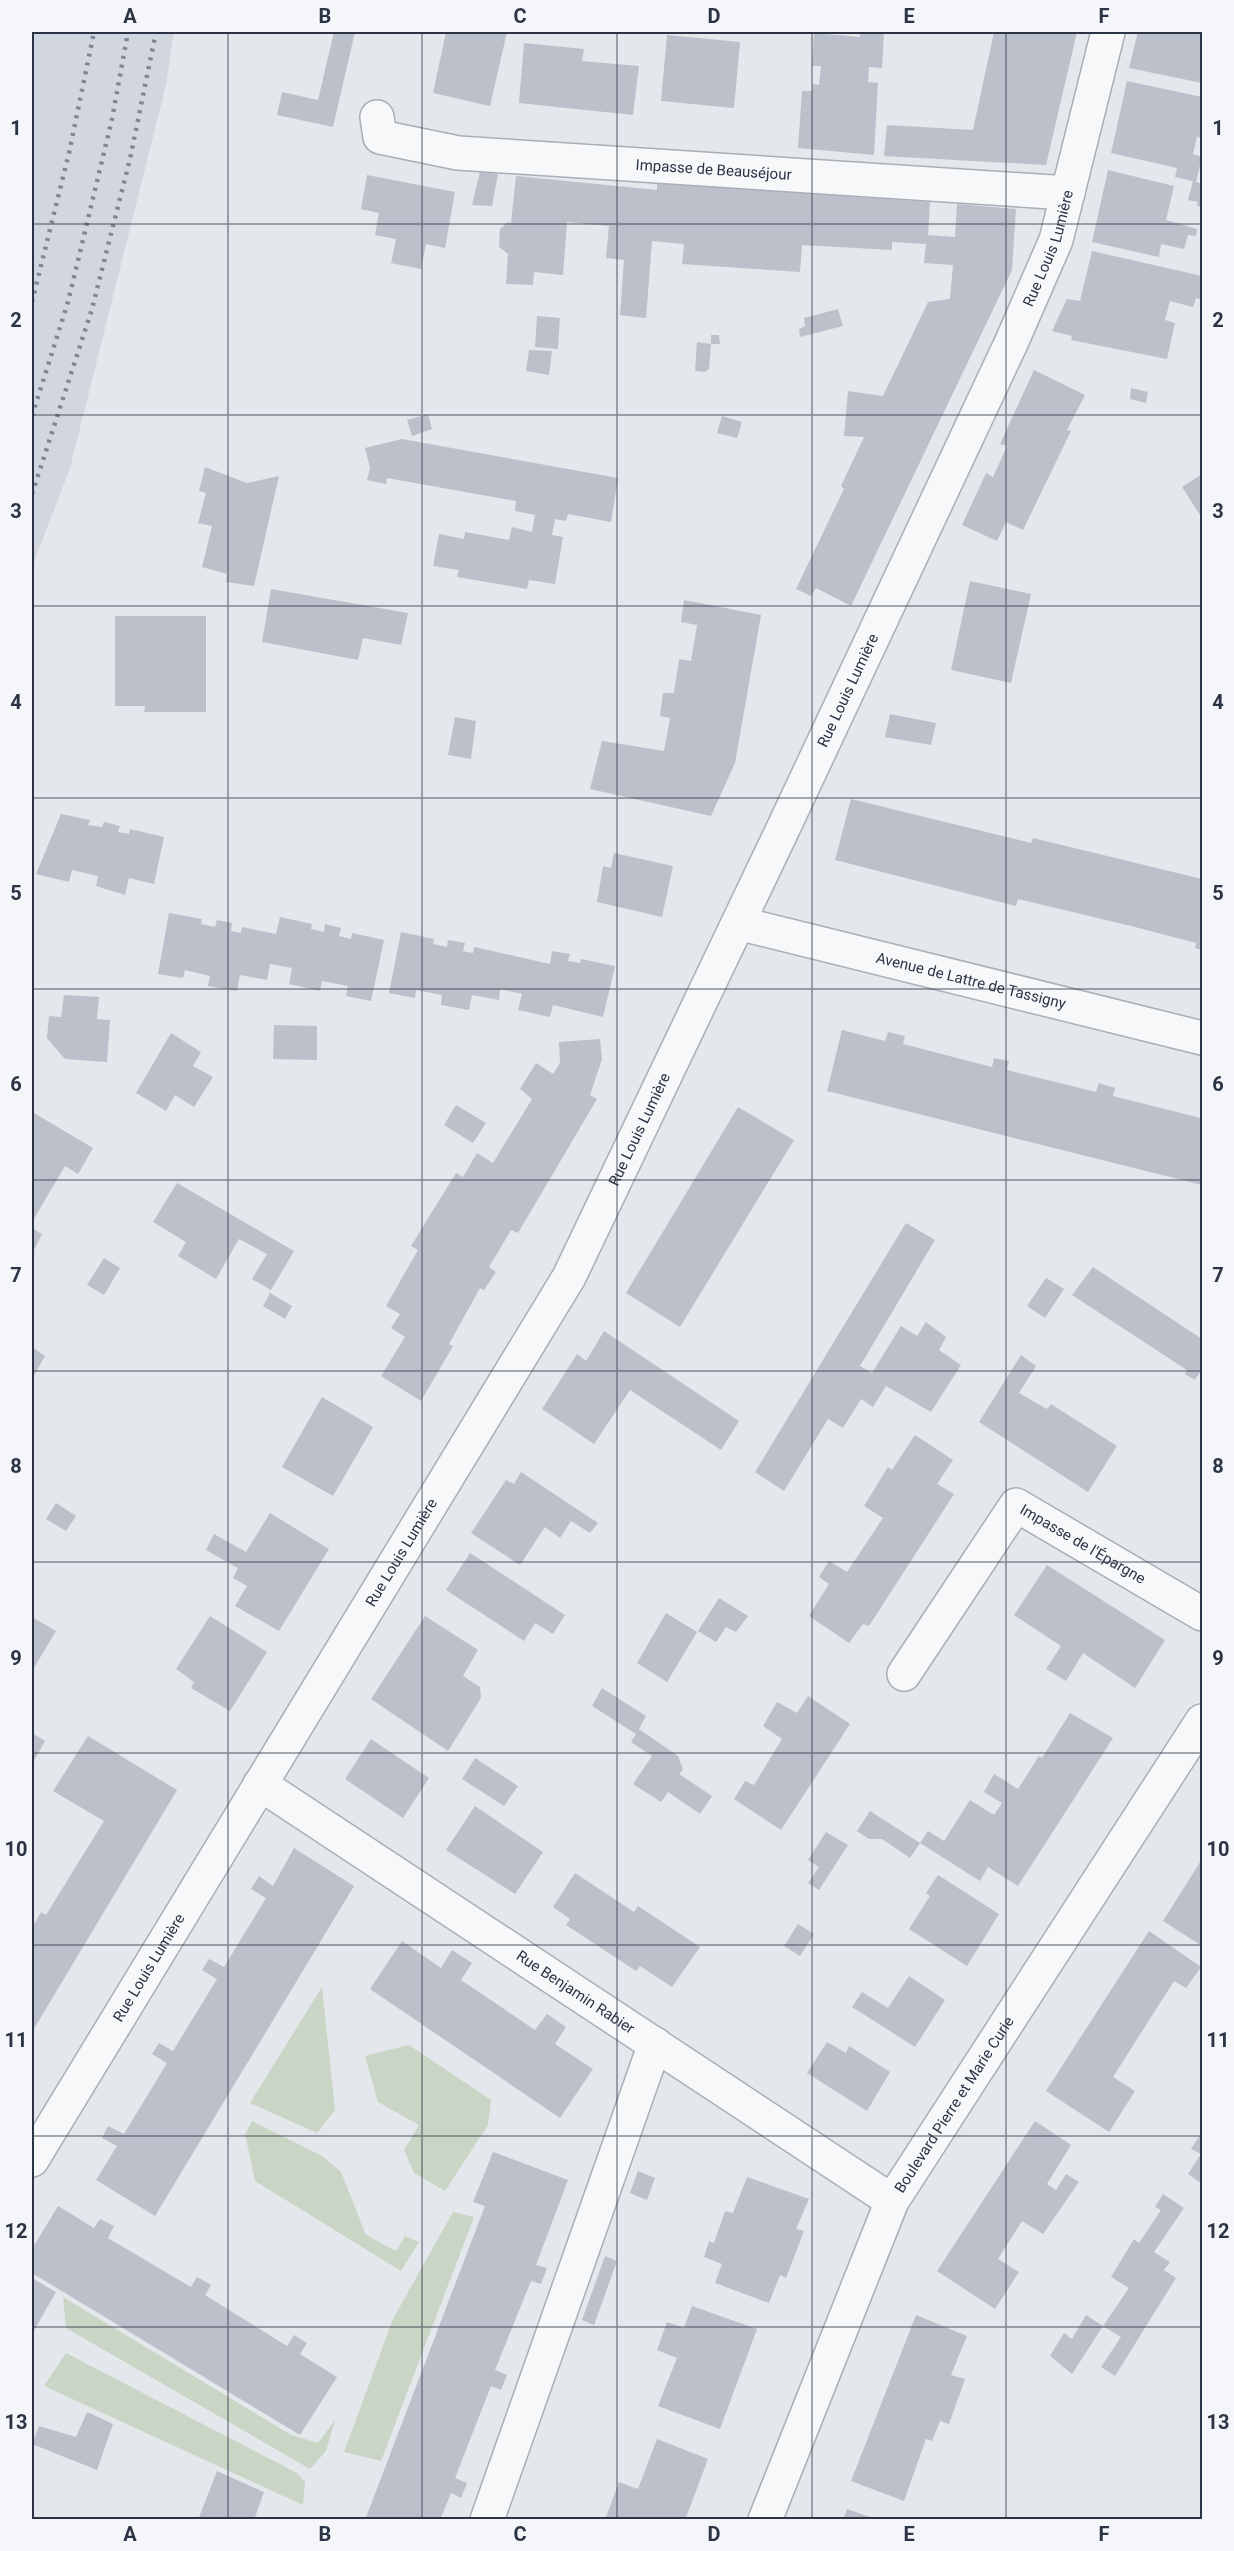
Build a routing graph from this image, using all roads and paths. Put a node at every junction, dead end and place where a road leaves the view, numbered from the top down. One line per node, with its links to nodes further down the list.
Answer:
1 (1108, 32): 3 (street, Rue Louis Lumière)
2 (377, 117): 3 (street, Impasse de Beauséjour)
3 (1068, 193): 4 (street, Rue Louis Lumière)
4 (738, 923): 5 (street, Avenue de Lattre de Tassigny); 9 (street, Rue Louis Lumière)
5 (1203, 1038)
6 (1203, 1614): 7 (street, Impasse de l'Épargne)
7 (904, 1674)
8 (1203, 1721): 12 (street, Boulevard Pierre et Marie Curie)
9 (260, 1784): 10 (street, Rue Benjamin Rabier); 11 (street, Rue Louis Lumière)
10 (656, 2044): 12 (street, Rue Benjamin Rabier); 13 (street)
11 (32, 2160)
12 (892, 2201): 14 (street, Boulevard Pierre et Marie Curie)
13 (487, 2520)
14 (765, 2520)

